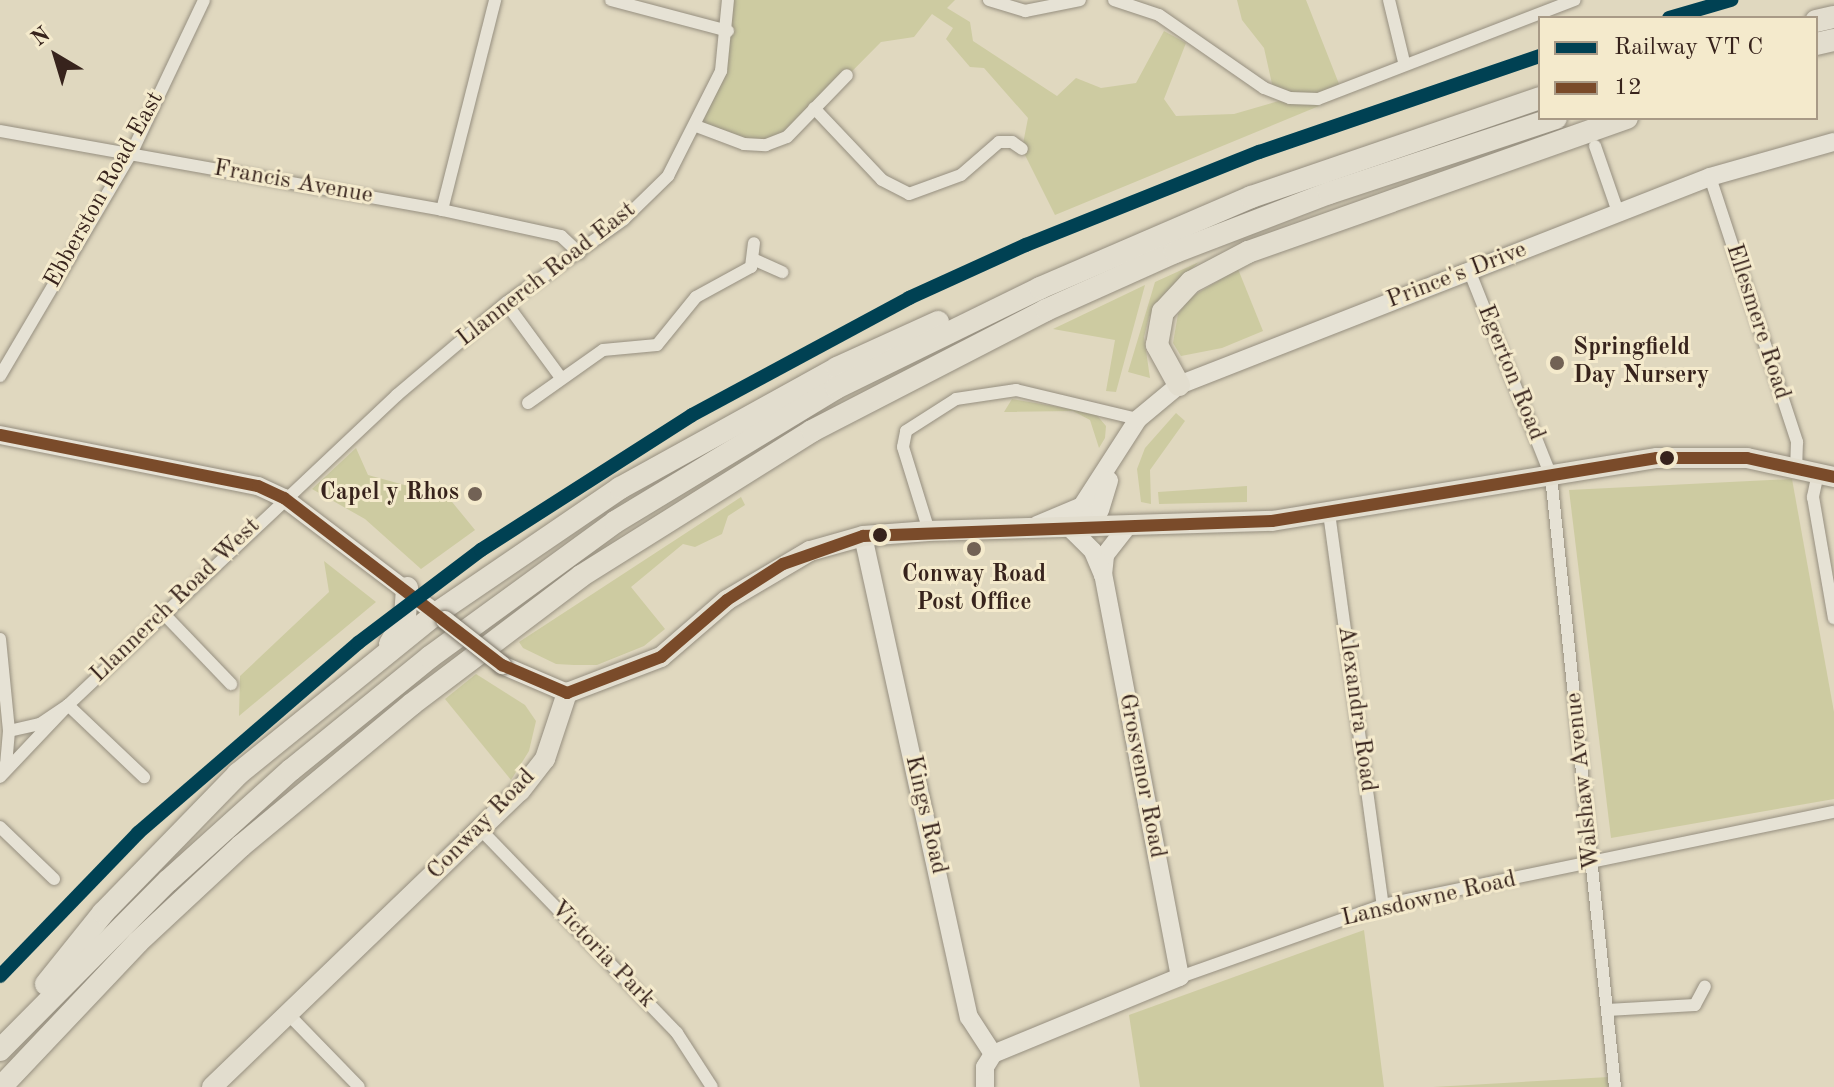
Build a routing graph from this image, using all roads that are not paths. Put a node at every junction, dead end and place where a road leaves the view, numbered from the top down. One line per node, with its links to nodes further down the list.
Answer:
1 (204, 0): 24 (street, Ebberston Road East)
2 (495, 0): 27 (street)
3 (611, 0): 11 (street)
4 (728, 0): 11 (street, Llannerch Road East)
5 (989, 0): 6 (street)
6 (1080, 0)
7 (1114, 0): 13 (street)
8 (1389, 0): 13 (street)
9 (1575, 0): 13 (street)
10 (1834, 17): 12 (highway)
11 (728, 31): 19 (street, Llannerch Road East)
12 (1821, 39)
13 (1404, 62)
14 (847, 75): 16 (street)
15 (1538, 99): 26 (highway)
16 (814, 108): 19 (street); 23 (street)
17 (1550, 120): 77 (highway)
18 (1621, 120): 37 (highway)
19 (696, 126): 30 (street, Llannerch Road East)
20 (0, 131): 24 (street, Francis Avenue)
21 (1834, 142): 25 (main road, Prince's Drive)
22 (1595, 146): 28 (street)
23 (1022, 149)
24 (131, 154): 27 (street, Francis Avenue); 35 (street, Ebberston Road East)
25 (1710, 177): 28 (main road, Prince's Drive); 42 (street, Ellesmere Road)
26 (1251, 197): 53 (highway); 75 (highway)
27 (442, 210): 30 (street, Francis Avenue)
28 (1619, 215): 32 (main road, Prince's Drive)
29 (754, 243): 31 (street)
30 (579, 253): 34 (street, Llannerch Road East)
31 (755, 260): 33 (street); 36 (street)
32 (1469, 270): 37 (main road, Prince's Drive); 44 (street, Egerton Road)
33 (782, 272)
34 (506, 303): 36 (street); 45 (street, Llannerch Road East)
35 (0, 376)
36 (561, 378): 38 (street)
37 (1179, 385): 39 (main road, Prince's Drive)
38 (528, 403)
39 (1138, 419): 41 (main road, Prince's Drive); 50 (street)
40 (0, 435): 45 (main road)
41 (1114, 462): 48 (main road, Prince's Drive); 49 (main road, Prince's Drive)
42 (1796, 467): 43 (main road); 44 (main road)
43 (1826, 475): 55 (street)
44 (1551, 476): 46 (main road); 67 (street, Walshaw Avenue)
45 (284, 498): 53 (main road); 54 (street, Llannerch Road West)
46 (1329, 513): 47 (main road); 69 (street, Alexandra Road)
47 (1126, 528): 49 (main road); 52 (main road)
48 (1025, 530): 49 (main road); 50 (main road)
49 (1072, 530): 52 (main road, Grosvenor Road)
50 (929, 531): 51 (main road)
51 (863, 536): 59 (main road); 76 (main road, Kings Road)
52 (1103, 575): 70 (main road, Grosvenor Road)
53 (422, 601): 57 (highway); 57 (highway); 59 (main road, bridge)
54 (162, 612): 58 (street); 60 (street, Llannerch Road West)
55 (1834, 618)
56 (0, 639): 61 (street)
57 (379, 657): 74 (highway)
58 (231, 684)
59 (567, 693): 66 (main road, Conway Road)
60 (68, 705): 61 (street, Llannerch Road West); 62 (street, Llannerch Road West); 63 (street)
61 (9, 731): 62 (street, Llannerch Road West)
62 (0, 776)
63 (144, 777)
64 (1834, 812): 67 (street, Lansdowne Road)
65 (0, 827): 68 (street)
66 (481, 830): 73 (main road, Conway Road); 80 (street, Victoria Park)
67 (1593, 863): 69 (street, Lansdowne Road); 72 (street, Walshaw Avenue)
68 (54, 879)
69 (1383, 905): 70 (street, Lansdowne Road)
70 (1180, 977): 76 (main road, Lansdowne Road)
71 (1705, 986): 72 (street)
72 (1607, 1010): 82 (street, Walshaw Avenue)
73 (289, 1015): 78 (main road, Conway Road); 79 (street)
74 (0, 1042)
75 (0, 1050)
76 (993, 1054): 81 (main road)
77 (1, 1087)
78 (212, 1087)
79 (359, 1087)
80 (712, 1087)
81 (985, 1087)
82 (1615, 1087)

